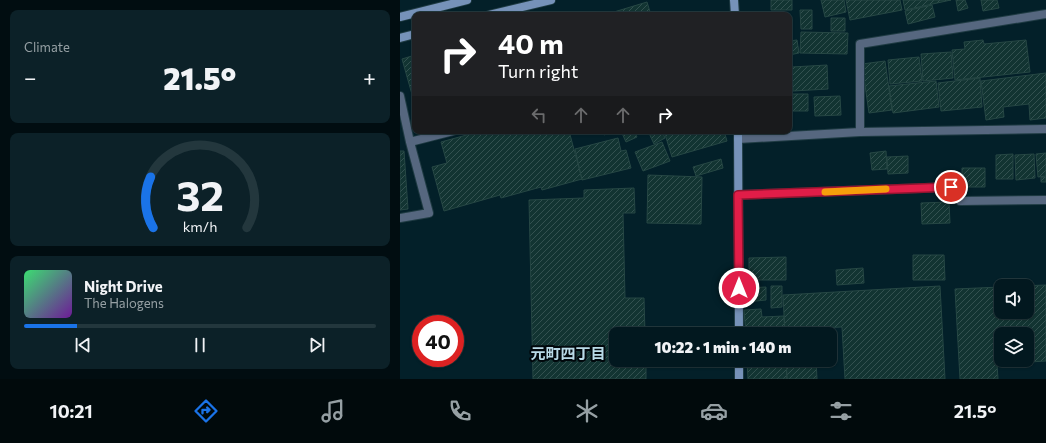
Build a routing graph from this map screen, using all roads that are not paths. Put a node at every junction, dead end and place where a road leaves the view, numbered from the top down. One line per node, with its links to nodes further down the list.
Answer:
1 (467, 0): 4 (street)
2 (551, 0): 5 (street)
3 (734, 0): 6 (street)
4 (420, 12)
5 (501, 12)
6 (735, 12)
7 (412, 14): 9 (street)
8 (1046, 14): 14 (street)
9 (400, 17)
10 (412, 35): 11 (street)
11 (400, 38)
12 (400, 96): 19 (street)
13 (1046, 129): 14 (street)
14 (860, 132): 17 (street)
15 (441, 134): 19 (street)
16 (779, 134): 18 (street)
17 (792, 134)
18 (738, 135): 20 (street)
19 (410, 142): 22 (street)
20 (738, 195): 21 (street); 23 (street)
21 (1046, 200)
22 (400, 218)
23 (739, 327)
24 (739, 367): 25 (street)
25 (739, 379)

